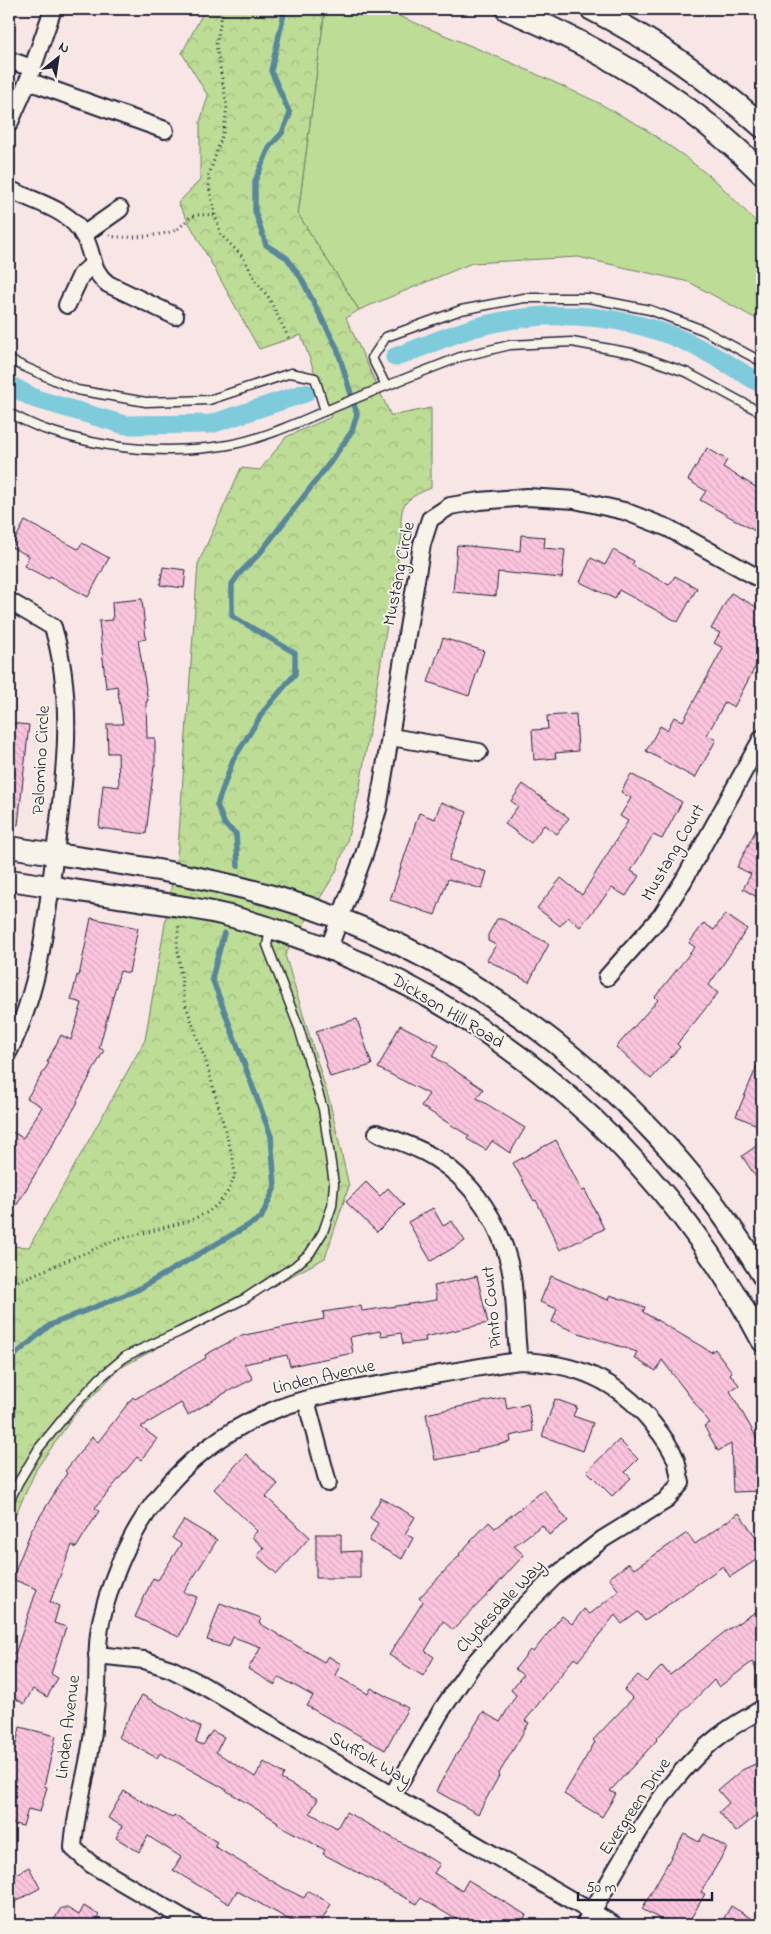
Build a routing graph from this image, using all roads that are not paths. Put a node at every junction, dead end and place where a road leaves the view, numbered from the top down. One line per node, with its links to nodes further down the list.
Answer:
1 (53, 9): 5 (street)
2 (507, 9): 9 (main road)
3 (592, 9): 7 (main road)
4 (9, 60): 5 (street)
5 (30, 75): 6 (street); 8 (street)
6 (9, 124)
7 (762, 126)
8 (164, 130)
9 (762, 173)
10 (9, 189): 12 (street)
11 (120, 209): 12 (street)
12 (83, 234): 13 (street)
13 (93, 264): 14 (street); 15 (street)
14 (67, 305)
15 (175, 316)
16 (9, 360): 19 (lane)
17 (762, 362): 18 (lane)
18 (386, 386): 19 (lane); 21 (lane)
19 (325, 411): 20 (lane)
20 (9, 413)
21 (762, 413)
22 (762, 580): 24 (street, Mustang Circle)
23 (9, 601): 28 (street, Palomino Circle)
24 (391, 737): 26 (street); 31 (street, Mustang Circle)
25 (762, 738): 34 (street, Mustang Court)
26 (479, 752)
27 (9, 847): 28 (street, Dickson Hill Road)
28 (55, 854): 30 (street, Palomino Circle); 31 (street, Dickson Hill Road)
29 (9, 880): 30 (street, Dickson Hill Road)
30 (50, 886): 32 (street, Dickson Hill Road); 35 (street, Palomino Circle)
31 (340, 920): 33 (street, Mustang Circle); 37 (street, Dickson Hill Road)
32 (270, 928): 33 (street, Dickson Hill Road); 43 (lane)
33 (328, 950): 38 (street, Dickson Hill Road)
34 (607, 978)
35 (9, 1051)
36 (377, 1133): 39 (street, Pinto Court)
37 (762, 1275)
38 (762, 1341)
39 (519, 1361): 40 (street, Linden Avenue); 42 (street, Linden Avenue)
40 (306, 1400): 41 (street); 44 (street, Linden Avenue)
41 (328, 1483)
42 (681, 1483): 46 (street, Clydesdale Way)
43 (9, 1502)
44 (97, 1655): 46 (street, Suffolk Way); 48 (street, Linden Avenue)
45 (762, 1709): 47 (street, Evergreen Drive)
46 (392, 1796): 47 (street, Suffolk Way)
47 (588, 1919): 49 (street, Suffolk Way)
48 (195, 1925)
49 (614, 1925)

